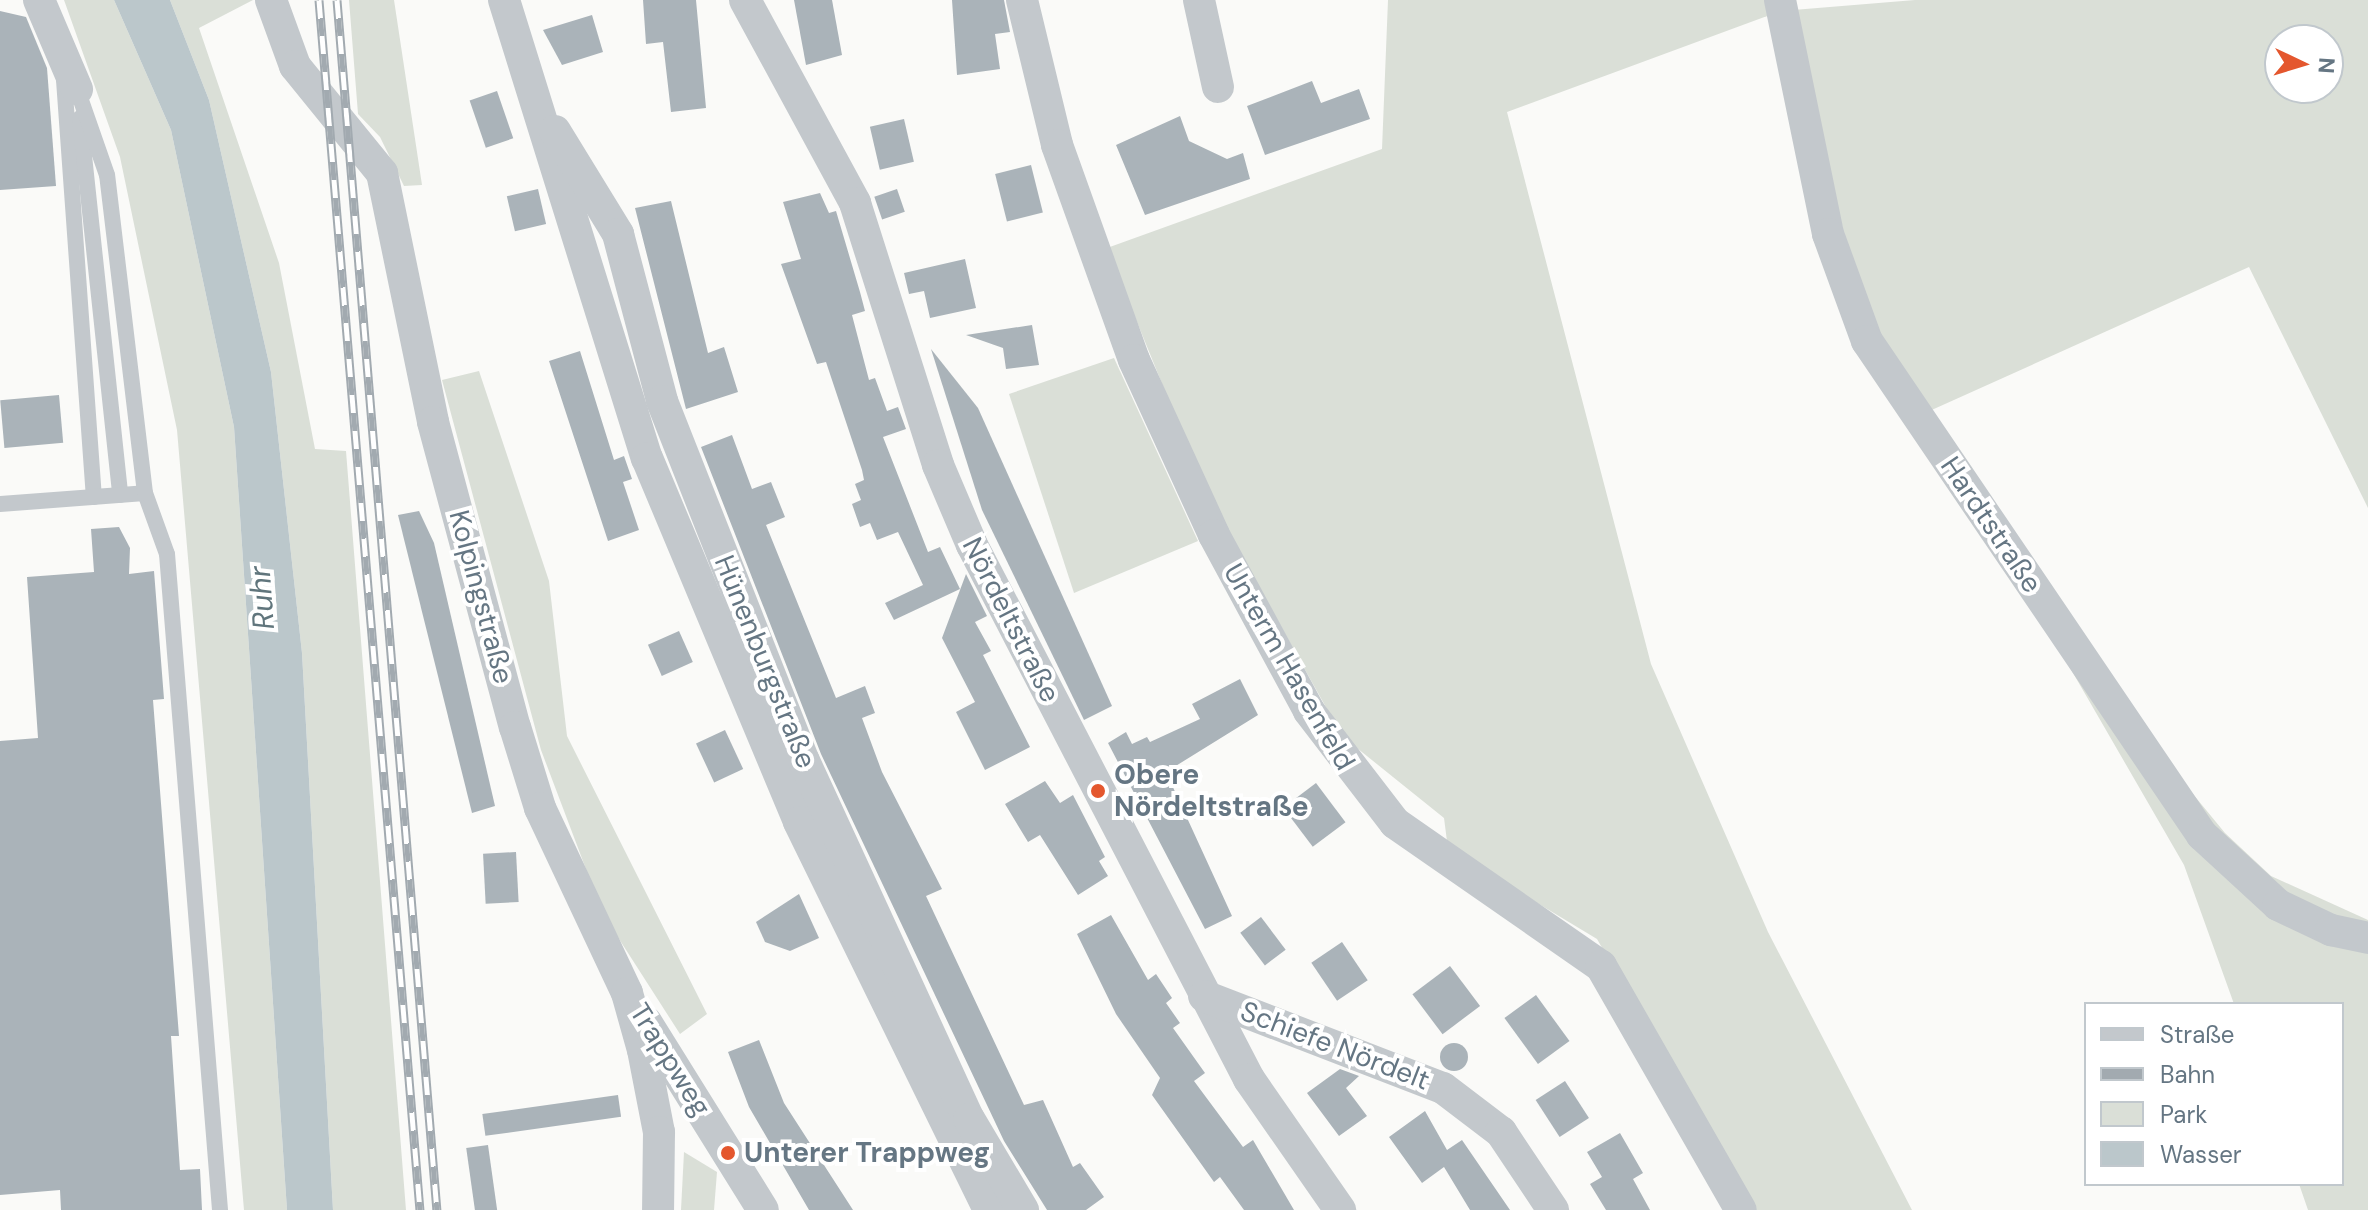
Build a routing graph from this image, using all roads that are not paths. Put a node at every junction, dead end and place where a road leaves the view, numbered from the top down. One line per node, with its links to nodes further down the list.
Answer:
1 (39, 0): 8 (street)
2 (271, 0): 17 (street, Kolpingstraße)
3 (504, 0): 11 (street, Hünenburgstraße)
4 (745, 0): 18 (street, Nördeltstraße)
5 (1022, 0): 26 (street, Unterm Hasenfeld)
6 (1199, 0): 9 (street)
7 (1780, 0): 16 (street, Hardtstraße)
8 (62, 49): 10 (street); 14 (lane)
9 (1218, 87)
10 (77, 89): 12 (lane); 13 (lane)
11 (537, 104): 22 (street, Hünenburgstraße); 23 (street, Hünenburgstraße)
12 (145, 493): 13 (lane); 19 (lane)
13 (120, 495): 14 (lane)
14 (94, 497): 15 (lane)
15 (0, 504)
16 (2368, 938)
17 (627, 993): 20 (street, Kolpingstraße); 21 (street, Trappweg)
18 (1204, 996): 24 (street, Nördeltstraße); 25 (street, Schiefe Nördelt)
19 (220, 1210)
20 (658, 1210)
21 (763, 1210)
22 (989, 1210)
23 (1023, 1210)
24 (1340, 1210)
25 (1553, 1210)
26 (1741, 1210)

